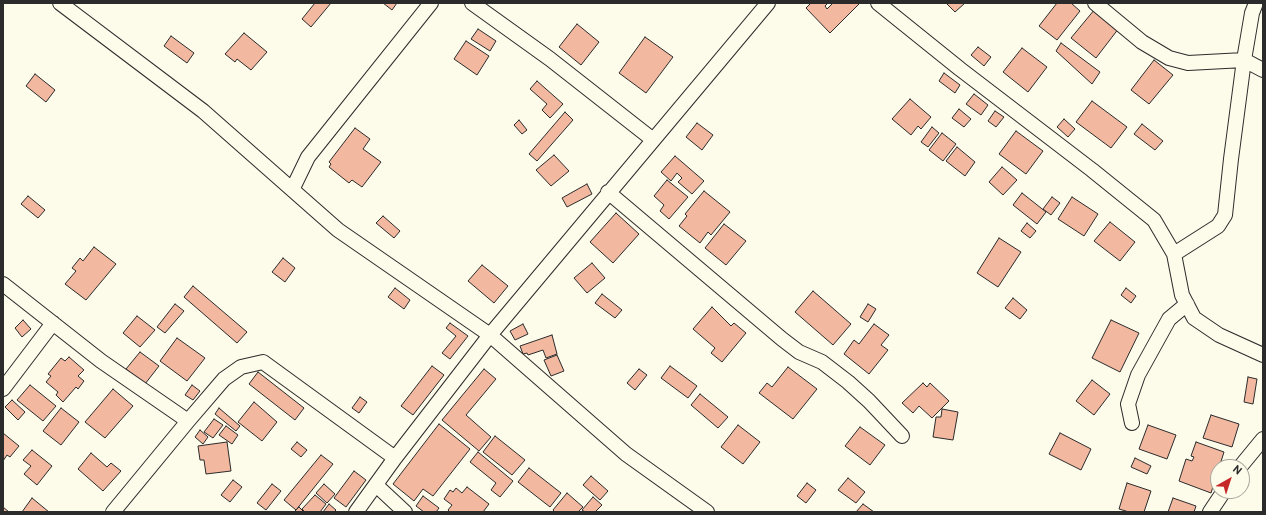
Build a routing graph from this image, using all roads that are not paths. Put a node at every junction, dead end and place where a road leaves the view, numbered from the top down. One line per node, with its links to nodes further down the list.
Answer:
1 (60, 3): 11 (street)
2 (431, 3): 11 (street)
3 (472, 3): 10 (street)
4 (768, 3): 10 (street)
5 (878, 3): 13 (street)
6 (1095, 3): 8 (street)
7 (1256, 3): 8 (street)
8 (1244, 60): 9 (street); 13 (street)
9 (1263, 70)
10 (652, 139): 12 (street)
11 (293, 188): 17 (street)
12 (608, 192): 17 (street); 22 (street)
13 (1174, 254): 15 (street)
14 (3, 284): 16 (street)
15 (1187, 304): 18 (street); 21 (street)
16 (53, 323): 19 (street); 20 (street)
17 (490, 335): 24 (street); 31 (street)
18 (1263, 355)
19 (3, 389)
20 (188, 421): 24 (street); 28 (street)
21 (1132, 423)
22 (902, 436)
23 (1263, 439): 25 (street)
24 (395, 458): 26 (street)
25 (1247, 459)
26 (376, 485): 29 (street); 30 (street)
27 (1219, 499): 32 (street)
28 (113, 512)
29 (356, 512)
30 (405, 512)
31 (707, 512)
32 (1210, 512)

